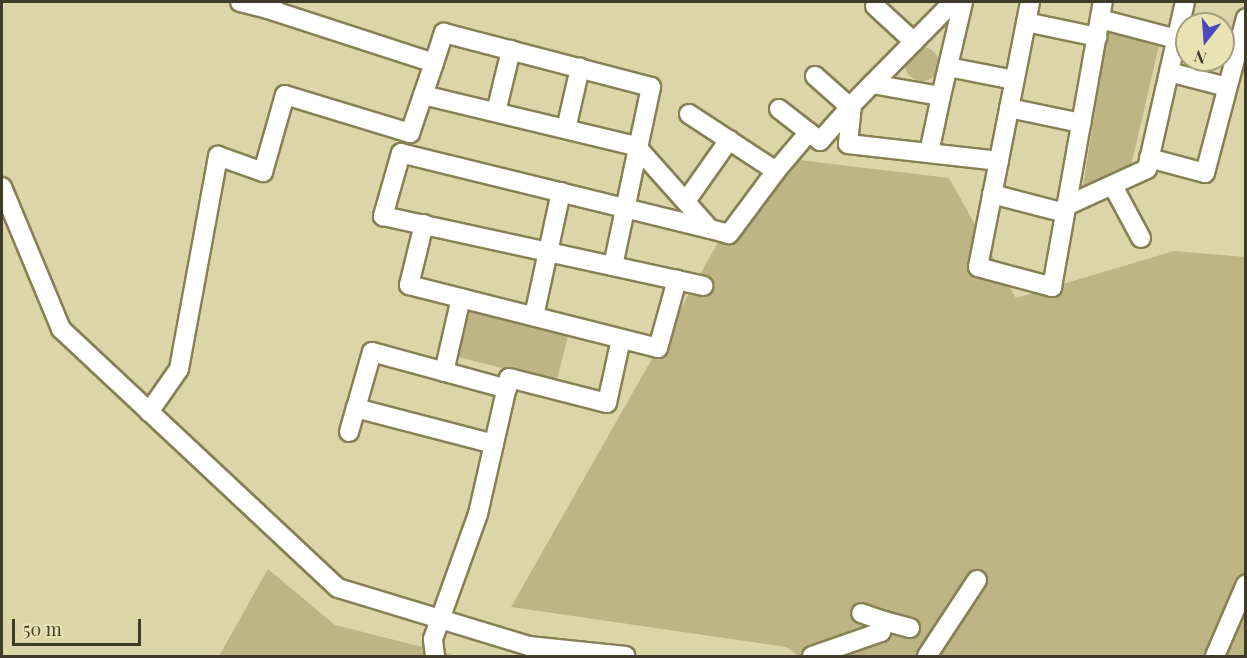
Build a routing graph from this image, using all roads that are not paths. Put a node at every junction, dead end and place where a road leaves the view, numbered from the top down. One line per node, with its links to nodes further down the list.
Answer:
1 (240, 2): 5 (street)
2 (953, 2): 11 (street)
3 (963, 2): 15 (street)
4 (1030, 2): 9 (street)
5 (270, 5): 14 (street)
6 (875, 6): 11 (street)
7 (1245, 18): 21 (street)
8 (1100, 19): 9 (street); 10 (street); 29 (street)
9 (1026, 22): 19 (street)
10 (1175, 39)
11 (914, 42): 20 (street)
12 (1175, 44): 17 (street)
13 (511, 50): 14 (street); 16 (street); 27 (street)
14 (434, 63): 22 (street)
15 (948, 67): 19 (street); 23 (street)
16 (580, 68): 30 (street); 34 (street)
17 (1169, 72): 21 (street); 37 (street)
18 (815, 76): 24 (street)
19 (1014, 80): 25 (street)
20 (872, 84): 23 (street); 24 (street)
21 (1227, 87): 37 (street)
22 (423, 95): 27 (street); 32 (street)
23 (941, 96): 36 (street)
24 (851, 106): 31 (street); 36 (street)
25 (1009, 108): 29 (street); 38 (street)
26 (779, 109): 31 (street)
27 (496, 112): 30 (street)
28 (688, 114): 33 (street)
29 (1081, 123): 46 (street)
30 (566, 129): 34 (street)
31 (809, 132): 39 (street)
32 (410, 133): 35 (street); 60 (street)
33 (729, 140): 39 (street); 44 (street)
34 (636, 146): 44 (street); 45 (street)
35 (401, 153): 42 (street); 47 (street)
36 (929, 153): 38 (street)
37 (1149, 158): 40 (street)
38 (999, 161): 43 (street)
39 (776, 171): 48 (street)
40 (1113, 186): 46 (street); 49 (street)
41 (2, 187): 60 (street)
42 (561, 192): 45 (street); 50 (street)
43 (992, 194): 46 (street); 46 (street)
44 (686, 201): 48 (street)
45 (625, 208): 48 (street); 51 (street)
46 (1066, 209)
47 (424, 224): 50 (street); 54 (street)
48 (710, 229)
49 (1141, 238)
50 (548, 252): 51 (street); 55 (street)
51 (613, 266): 52 (street)
52 (677, 280): 53 (street); 55 (street)
53 (704, 286)
54 (461, 298): 55 (street); 57 (street)
55 (534, 316)
56 (619, 348): 58 (street)
57 (444, 372): 58 (street); 59 (street)
58 (507, 389): 62 (street)
59 (356, 408): 61 (street); 62 (street)
60 (149, 412): 66 (street)
61 (349, 432)
62 (494, 444): 66 (street)
63 (977, 580): 72 (street)
64 (1245, 584): 73 (street)
65 (861, 613): 67 (street)
66 (439, 619): 69 (street); 70 (street)
67 (884, 621): 68 (street); 71 (street)
68 (910, 628)
69 (435, 657)
70 (625, 657)
71 (812, 657)
72 (927, 657)
73 (1215, 657)

